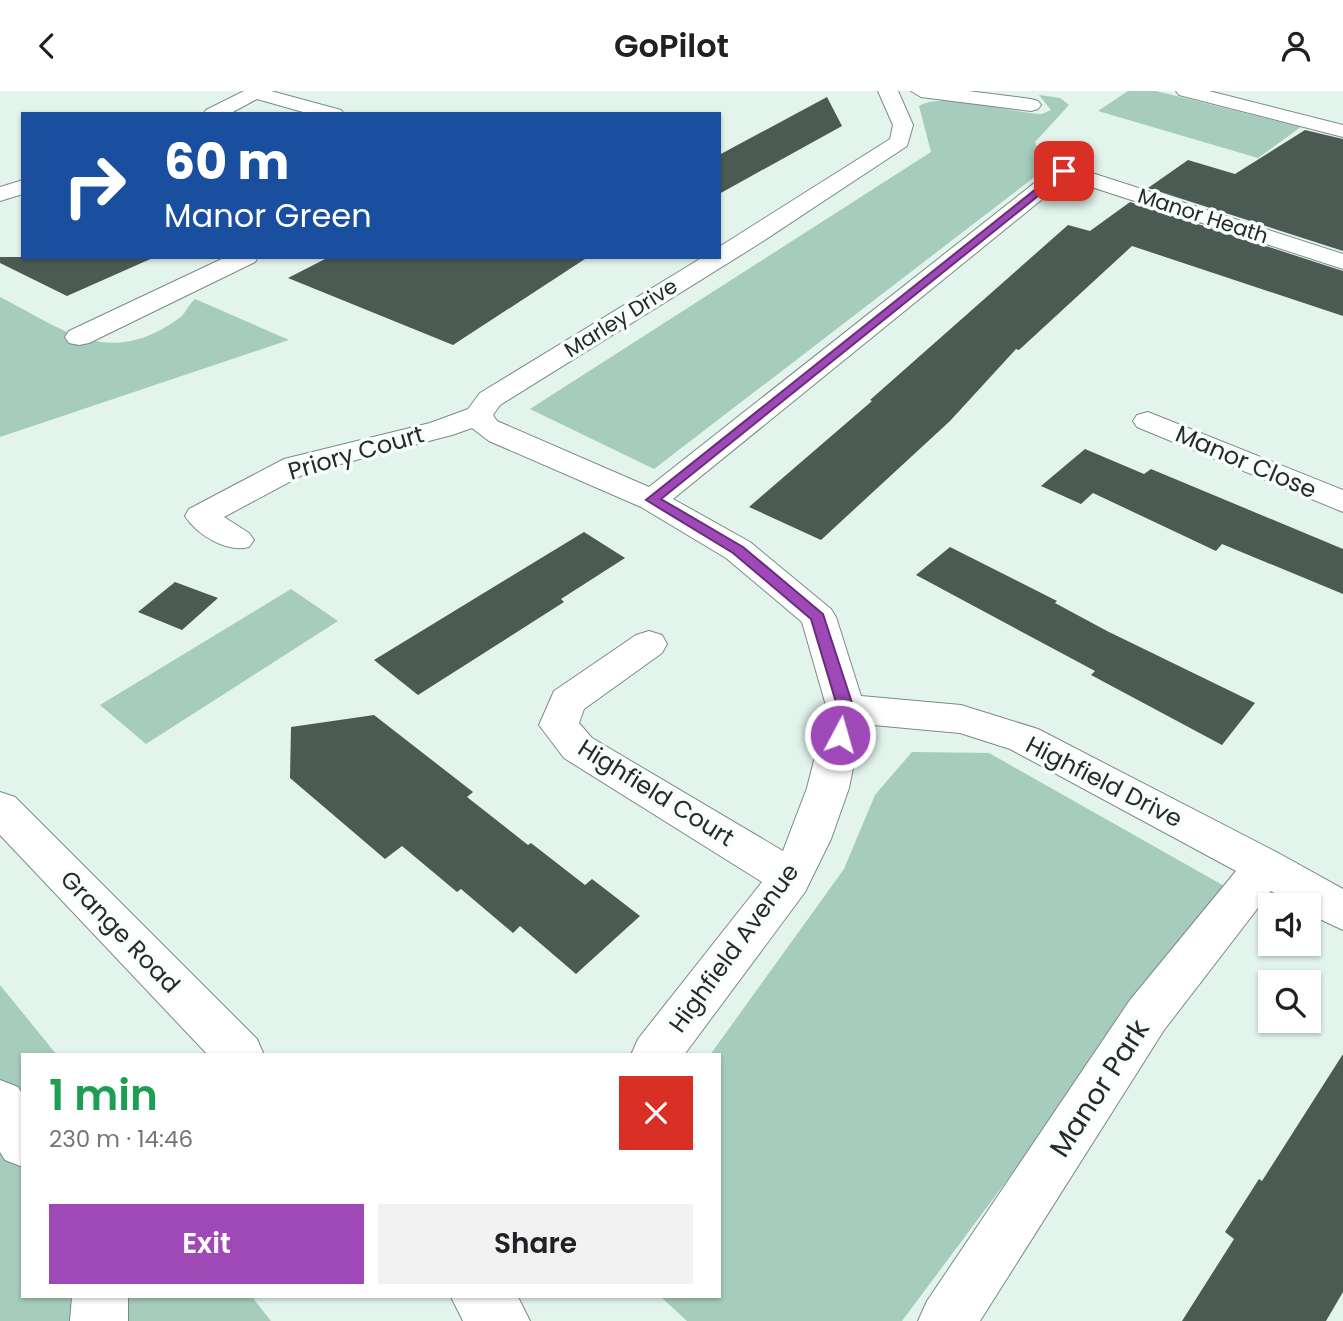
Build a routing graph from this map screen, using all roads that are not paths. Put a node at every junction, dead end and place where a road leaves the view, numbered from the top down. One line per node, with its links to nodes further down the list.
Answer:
1 (888, 91): 11 (street, Marley Drive)
2 (921, 91): 5 (street)
3 (1186, 91): 8 (street)
4 (257, 92): 6 (street); 7 (street)
5 (1031, 105)
6 (217, 112)
7 (327, 112)
8 (1343, 131)
9 (21, 188): 10 (street)
10 (0, 194)
11 (721, 257)
12 (242, 259): 15 (street)
13 (717, 259): 16 (street, Marley Drive)
14 (1343, 262): 18 (street, Manor Heath)
15 (79, 337)
16 (478, 415): 18 (street, Highfield Avenue); 20 (street, Priory Court)
17 (1148, 421): 19 (street, Manor Close)
18 (652, 500): 22 (street, Highfield Avenue)
19 (1343, 502)
20 (237, 540)
21 (649, 644): 25 (street, Highfield Court)
22 (846, 709): 24 (street, Highfield Drive); 25 (street, Highfield Avenue)
23 (0, 808): 27 (street, Grange Road)
24 (1265, 866): 26 (street, Highfield Drive); 35 (street, Manor Park)
25 (790, 879): 28 (street, Highfield Avenue)
26 (1343, 911)
27 (238, 1053)
28 (657, 1053)
29 (0, 1104): 30 (street)
30 (21, 1139)
31 (100, 1298): 33 (street)
32 (480, 1298): 34 (street)
33 (99, 1321)
34 (501, 1321)
35 (947, 1321)

